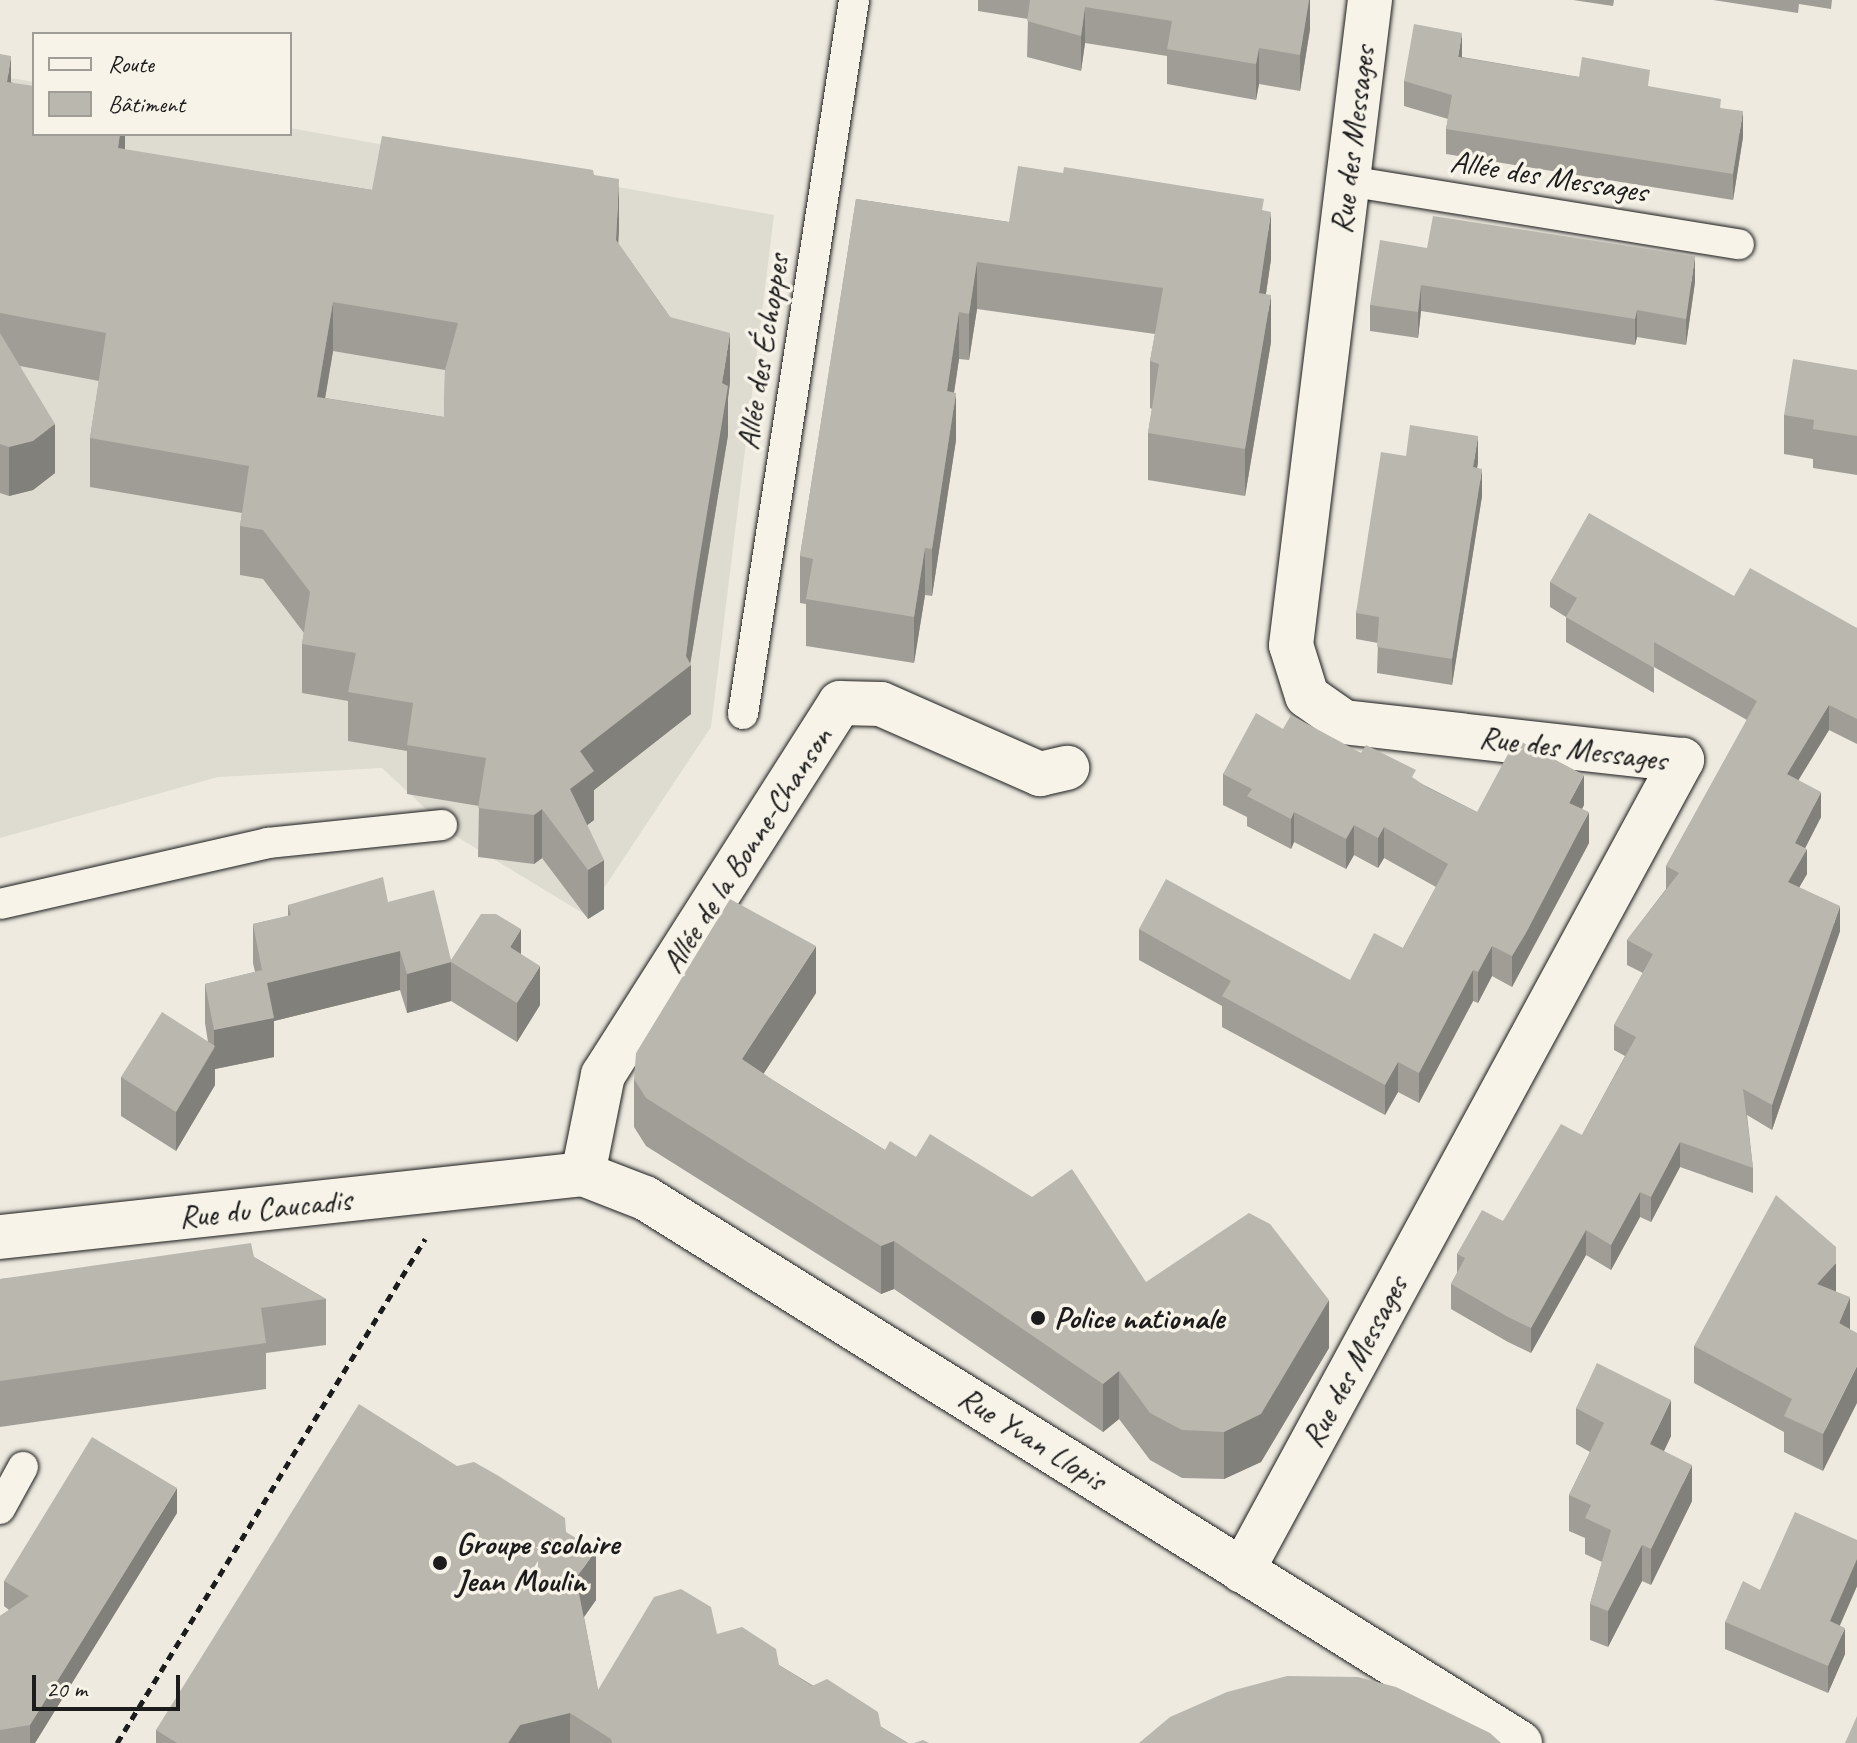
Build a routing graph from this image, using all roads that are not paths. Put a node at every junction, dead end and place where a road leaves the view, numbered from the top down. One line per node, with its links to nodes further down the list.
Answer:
1 (854, 0): 5 (lane, Allée des Échoppes)
2 (1370, 0): 3 (street, Rue des Messages)
3 (1348, 181): 4 (lane, Allée des Messages); 14 (street, Rue des Messages)
4 (1739, 244)
5 (743, 714)
6 (1067, 768): 9 (street, Allée de la Bonne-Chanson)
7 (442, 825): 8 (lane)
8 (10, 902)
9 (583, 1174): 10 (street, Rue Yvan Llopis); 14 (street, Rue Yvan Llopis)
10 (531, 1181): 11 (street, Rue du Caucadis)
11 (0, 1237)
12 (23, 1467): 13 (lane)
13 (0, 1509)
14 (1242, 1571): 15 (street, Rue Yvan Llopis)
15 (1520, 1743)

